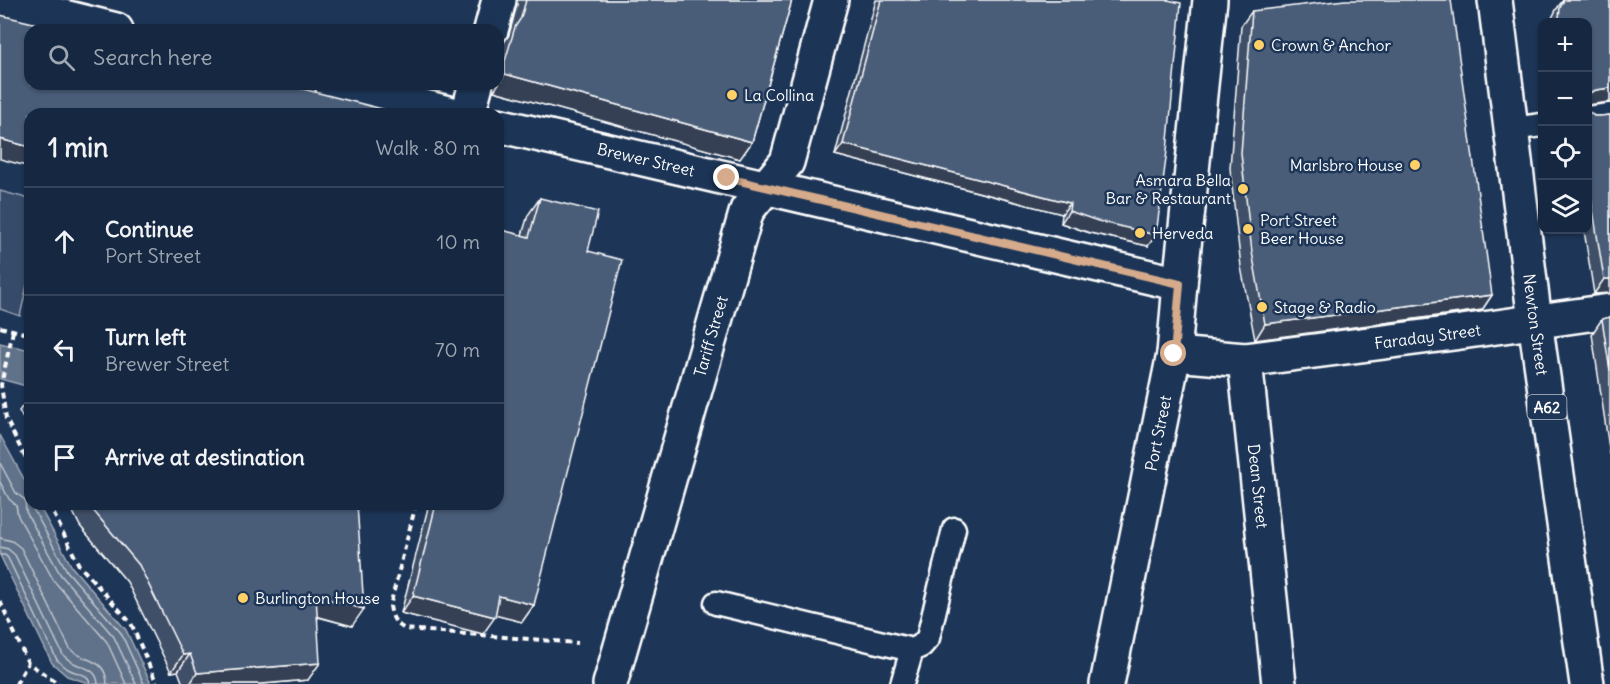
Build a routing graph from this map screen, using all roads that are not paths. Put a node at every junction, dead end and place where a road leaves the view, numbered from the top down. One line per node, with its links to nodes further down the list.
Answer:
1 (499, 0): 7 (street)
2 (831, 0): 17 (street, Tariff Street)
3 (1210, 0): 18 (street, Port Street)
4 (1495, 0): 16 (street, Newton Street / A62)
5 (0, 1): 6 (street)
6 (92, 24)
7 (492, 24)
8 (356, 90): 10 (street)
9 (474, 90): 11 (street)
10 (428, 108)
11 (470, 108)
12 (1610, 115): 13 (lane)
13 (1592, 117)
14 (504, 126): 17 (street, Brewer Street)
15 (1538, 126): 16 (lane)
16 (1511, 129): 20 (street, Newton Street / A62)
17 (767, 188): 18 (street, Brewer Street); 26 (street, Tariff Street)
18 (1180, 284): 21 (street, Port Street)
19 (1610, 310): 20 (street, Faraday Street)
20 (1535, 321): 22 (street, Faraday Street); 30 (street, Newton Street / A62)
21 (1174, 354): 22 (street); 28 (street, Port Street)
22 (1245, 360): 29 (street, Dean Street)
23 (954, 529): 25 (lane)
24 (716, 603): 25 (lane)
25 (912, 650): 27 (lane)
26 (610, 684)
27 (902, 684)
28 (1107, 684)
29 (1279, 684)
30 (1587, 684)

